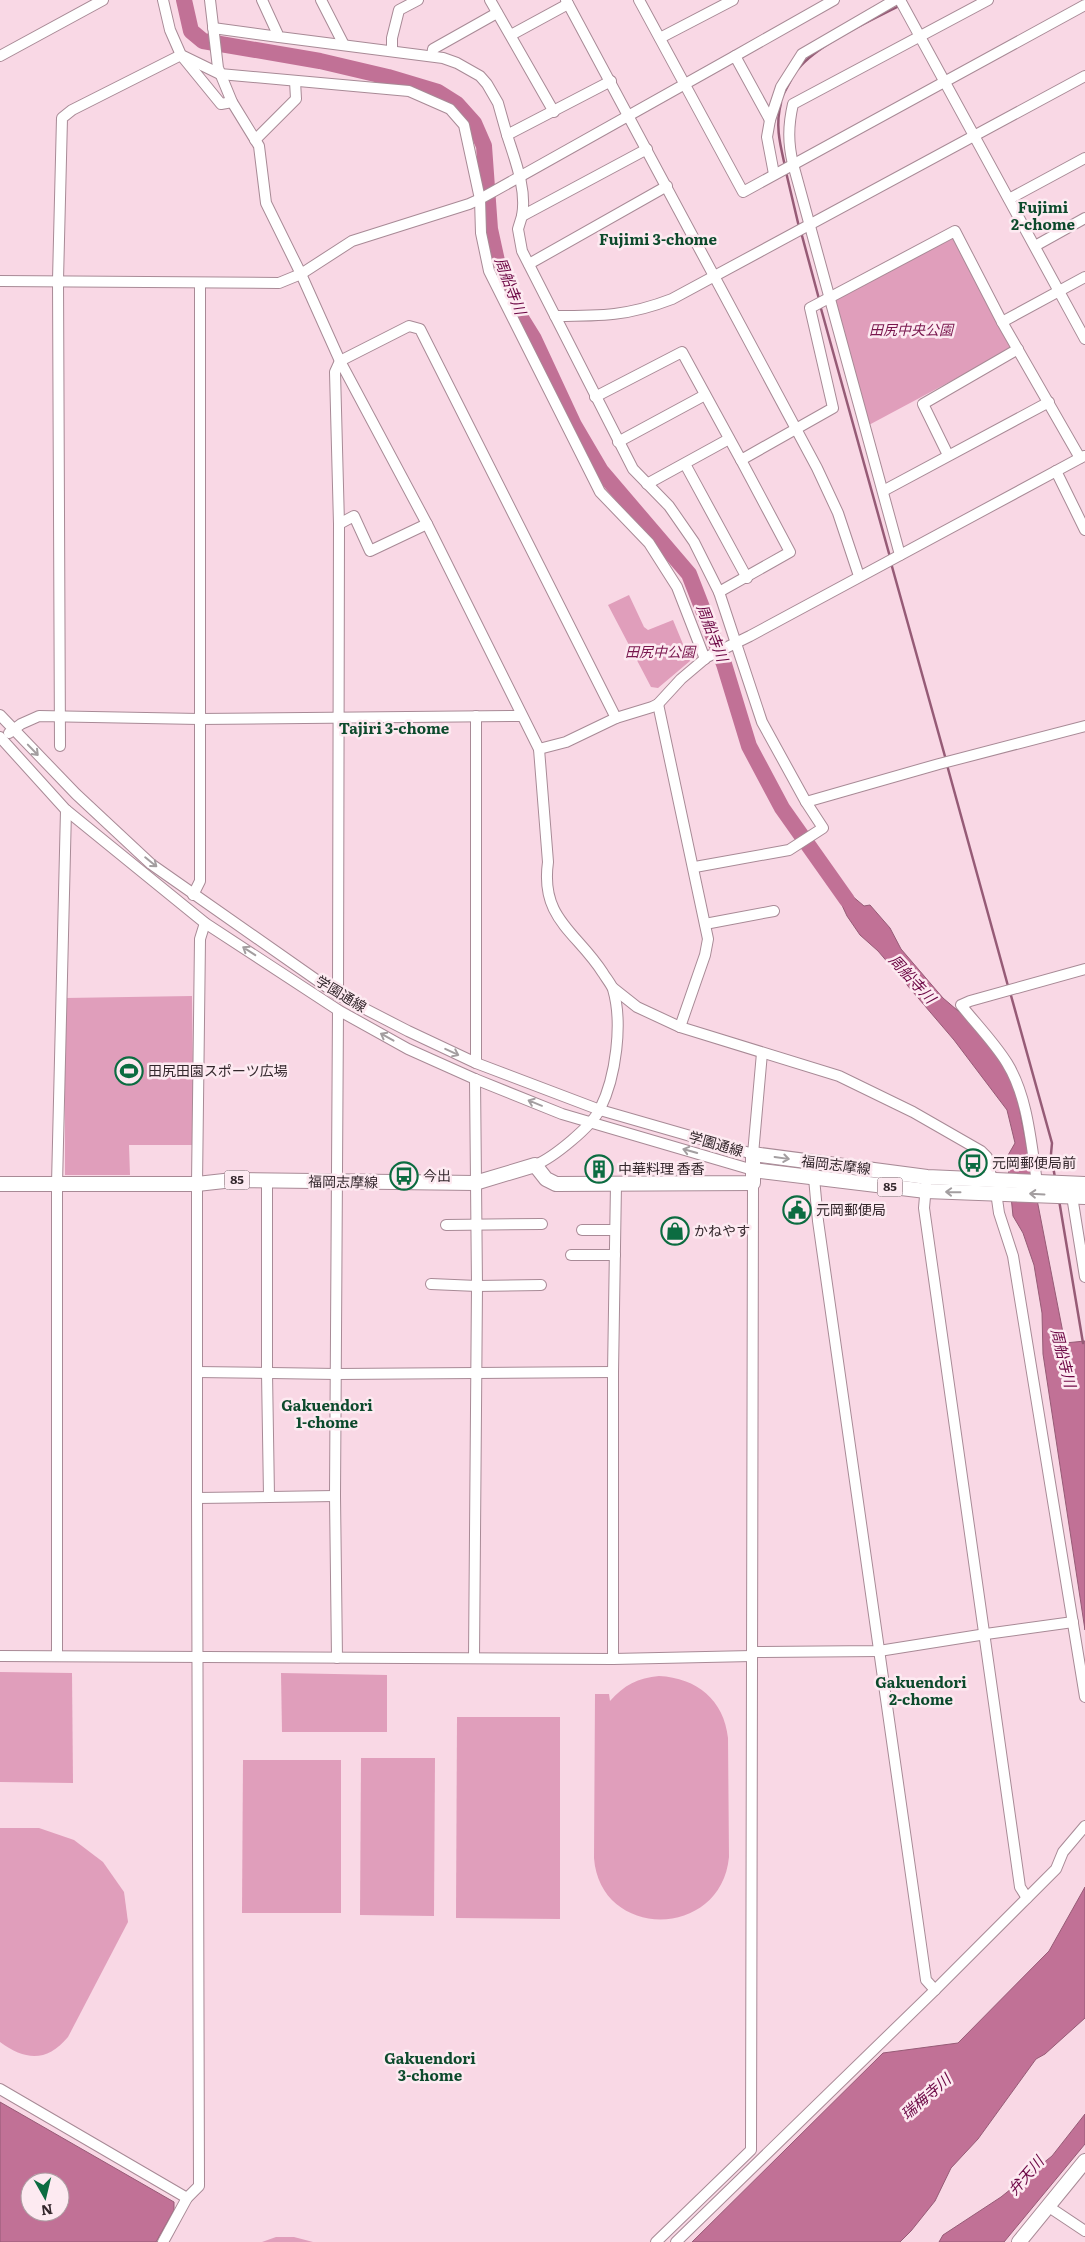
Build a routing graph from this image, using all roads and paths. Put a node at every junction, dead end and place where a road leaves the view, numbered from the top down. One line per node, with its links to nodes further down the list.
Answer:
1 (103, 0): 24 (street)
2 (164, 0): 23 (street)
3 (210, 0): 16 (street)
4 (262, 0): 19 (street)
5 (321, 0): 21 (street)
6 (418, 0): 22 (street)
7 (490, 0): 15 (street)
8 (640, 0): 20 (street)
9 (733, 0): 20 (street)
10 (834, 0): 26 (street)
11 (988, 0): 18 (street)
12 (567, 2): 17 (street); 30 (street)
13 (901, 3): 18 (street); 36 (street)
14 (1085, 6): 31 (street)
15 (497, 12): 17 (street); 25 (street)
16 (213, 31): 19 (street); 27 (street)
17 (512, 35): 34 (street)
18 (921, 35): 31 (street); 42 (street)
19 (279, 37): 21 (street)
20 (660, 38): 32 (street)
21 (344, 45): 22 (street)
22 (392, 51): 25 (street)
23 (181, 55): 27 (street); 33 (street); 56 (street)
24 (0, 56)
25 (432, 56): 37 (street)
26 (735, 56): 32 (street); 36 (street)
27 (219, 71): 29 (street); 33 (street)
28 (1085, 76): 38 (street)
29 (295, 81): 39 (street); 46 (street)
30 (611, 81): 34 (street); 35 (street)
31 (944, 82): 38 (street); 42 (street)
32 (684, 83): 35 (street); 43 (street)
33 (232, 102): 39 (street)
34 (554, 112): 37 (street)
35 (629, 115): 40 (street); 44 (street)
36 (770, 120): 43 (street)
37 (507, 135): 44 (street)
38 (974, 136): 47 (street); 50 (street)
39 (255, 140): 53 (street)
40 (647, 149): 45 (street); 48 (street)
41 (1085, 158): 47 (street)
42 (793, 164): 43 (street); 50 (street)
43 (774, 174)
44 (519, 177): 46 (street); 48 (street)
45 (667, 186): 52 (street); 54 (street)
46 (480, 199): 53 (street); 87 (street)
47 (1009, 199): 51 (street)
48 (522, 216): 52 (street)
49 (1085, 218): 51 (street)
50 (810, 225): 54 (street); 60 (street)
51 (1035, 246): 59 (street)
52 (529, 264): 61 (street)
53 (301, 274): 58 (street); 65 (street)
54 (715, 276): 61 (street); 69 (street)
55 (1085, 277): 59 (street)
56 (58, 280): 57 (street); 58 (street); 90 (street)
57 (0, 281)
58 (200, 283): 95 (street)
59 (1059, 291): 62 (street); 63 (street)
60 (829, 296): 62 (street); 69 (street); 78 (street)
61 (555, 316): 67 (street)
62 (1002, 322): 64 (street)
63 (1084, 336)
64 (1018, 350): 68 (street); 72 (street)
65 (340, 361): 79 (street); 80 (street); 94 (street)
66 (705, 395): 67 (street); 70 (street); 71 (street)
67 (595, 397): 71 (street)
68 (1049, 402): 72 (street); 73 (street)
69 (796, 429): 74 (street); 83 (street)
70 (728, 439): 74 (street); 75 (street)
71 (618, 442): 77 (street)
72 (948, 455): 78 (street)
73 (1082, 457): 76 (street)
74 (741, 460): 84 (street)
75 (685, 464): 77 (street); 84 (street)
76 (1056, 471): 81 (street); 82 (street)
77 (647, 484): 85 (street)
78 (883, 491): 82 (street)
79 (339, 524): 80 (street); 93 (street)
80 (427, 524): 92 (street)
81 (1085, 530)
82 (900, 555): 83 (street)
83 (859, 576): 86 (street)
84 (747, 578): 85 (street)
85 (720, 592): 86 (street)
86 (735, 643): 87 (street); 101 (street)
87 (706, 658): 88 (street)
88 (658, 704): 94 (street); 103 (street)
89 (0, 715): 97 (street, 学園通線)
90 (60, 716): 95 (street); 97 (street); 99 (street)
91 (476, 716): 92 (street); 93 (street); 114 (street)
92 (521, 716): 100 (street)
93 (338, 718): 95 (street); 110 (street)
94 (616, 718): 100 (street)
95 (199, 719): 104 (street)
96 (1085, 726): 101 (street)
97 (14, 730): 98 (street); 104 (street, 学園通線, one-way to 104)
98 (1, 739): 102 (street, 学園通線)
99 (60, 746)
100 (539, 749): 109 (street)
101 (806, 802): 103 (street)
102 (66, 810): 106 (street, 学園通線); 128 (street)
103 (694, 868): 107 (street)
104 (193, 895): 110 (street, 学園通線)
105 (774, 911): 107 (street)
106 (205, 922): 111 (street, 学園通線, one-way to 106); 129 (street)
107 (705, 924): 112 (street)
108 (1085, 969): 124 (street)
109 (613, 988): 112 (street); 116 (street)
110 (338, 995): 114 (street, 学園通線, one-way to 114)
111 (338, 1010): 115 (street, 学園通線, one-way to 111); 125 (street)
112 (680, 1027): 113 (street)
113 (762, 1053): 118 (street); 132 (street)
114 (476, 1062): 116 (street, 学園通線)
115 (475, 1079): 117 (street, 学園通線, one-way to 115); 126 (street)
116 (600, 1110): 117 (street); 118 (street, 学園通線)
117 (590, 1122): 119 (street); 120 (street, 学園通線, one-way to 117)
118 (753, 1154): 120 (main road); 121 (main road, 福岡志摩線 / 85, one-way to 121)
119 (535, 1166): 126 (main road, 福岡志摩線 / 85); 130 (main road, 福岡志摩線 / 85)
120 (753, 1177): 122 (main road, 福岡志摩線 / 85); 130 (main road, 福岡志摩線 / 85); 157 (street)
121 (927, 1177): 132 (main road, 福岡志摩線 / 85); 133 (street)
122 (814, 1178): 133 (main road, 福岡志摩線 / 85); 156 (street)
123 (267, 1181): 125 (main road, 福岡志摩線 / 85); 129 (main road, 福岡志摩線 / 85); 148 (street)
124 (1037, 1182): 132 (main road, 福岡志摩線 / 85); 134 (main road, 福岡志摩線 / 85)
125 (336, 1183): 126 (main road, 福岡志摩線 / 85); 149 (street)
126 (475, 1183): 135 (street)
127 (0, 1184): 128 (main road, 福岡志摩線 / 85)
128 (57, 1184): 129 (main road, 福岡志摩線 / 85); 159 (street)
129 (197, 1184): 146 (street)
130 (616, 1184): 139 (street)
131 (1085, 1184): 134 (main road, 福岡志摩線 / 85)
132 (996, 1189): 133 (main road, 福岡志摩線 / 85, one-way to 133); 134 (main road, 85, one-way to 132); 154 (street)
133 (926, 1191): 155 (street)
134 (1075, 1192): 142 (street)
135 (477, 1224): 136 (street); 137 (street); 145 (street)
136 (542, 1224)
137 (446, 1225)
138 (582, 1230): 139 (street)
139 (615, 1230): 141 (street)
140 (570, 1255): 141 (street)
141 (615, 1255): 147 (street)
142 (1085, 1277)
143 (431, 1284): 145 (street)
144 (541, 1285): 145 (street)
145 (477, 1286): 150 (street)
146 (197, 1372): 148 (street); 153 (street)
147 (613, 1372): 150 (street); 163 (street)
148 (266, 1373): 149 (street); 151 (street)
149 (337, 1374): 150 (street); 152 (street)
150 (475, 1374): 162 (street)
151 (269, 1496): 152 (street); 153 (street)
152 (335, 1496): 161 (street)
153 (196, 1498): 160 (street)
154 (1073, 1622): 155 (street); 164 (street)
155 (986, 1634): 156 (street); 166 (street)
156 (880, 1651): 157 (street); 167 (street)
157 (752, 1654): 163 (street); 174 (street)
158 (0, 1656): 159 (street)
159 (57, 1656): 160 (street)
160 (198, 1657): 161 (street); 170 (street)
161 (337, 1658): 162 (street)
162 (474, 1658): 163 (street)
163 (613, 1659)
164 (1085, 1697)
165 (1085, 1826): 166 (street)
166 (1027, 1898): 167 (street)
167 (935, 1990): 175 (street)
168 (0, 2089): 170 (street)
169 (1085, 2161): 171 (main road)
170 (187, 2198): 173 (street)
171 (1049, 2206): 172 (street); 176 (main road)
172 (1085, 2231)
173 (163, 2242)
174 (656, 2242)
175 (676, 2242)
176 (1020, 2242)

